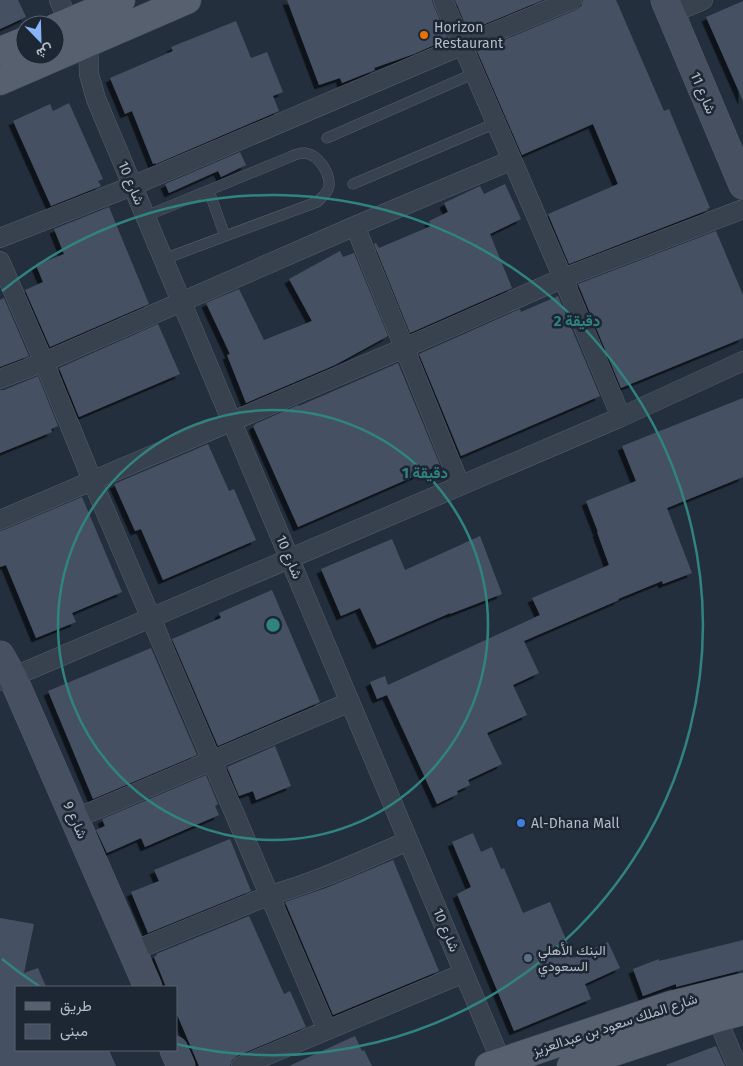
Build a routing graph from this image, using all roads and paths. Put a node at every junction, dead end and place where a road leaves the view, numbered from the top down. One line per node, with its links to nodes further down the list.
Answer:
1 (121, 0): 7 (main road)
2 (187, 0): 8 (main road)
3 (443, 0): 10 (street)
4 (572, 0): 10 (street)
5 (703, 0): 6 (street)
6 (667, 7): 16 (street, شارع 11)
7 (65, 16)
8 (88, 43): 13 (main road); 20 (street, شارع 10)
9 (15, 45): 11 (main road)
10 (463, 45): 12 (street); 20 (street)
11 (0, 51)
12 (475, 73): 14 (street); 15 (lane)
13 (0, 81)
14 (496, 123): 17 (street); 18 (lane)
15 (327, 138)
16 (736, 148): 19 (street, شارع 11)
17 (512, 160): 24 (street); 29 (street)
18 (353, 184)
19 (743, 185)
20 (132, 186): 23 (street, شارع 10); 26 (street)
21 (209, 191): 23 (lane); 25 (lane); 25 (lane)
22 (743, 210): 29 (street)
23 (146, 216): 27 (street, شارع 10)
24 (355, 226): 30 (street); 31 (street)
25 (225, 236): 27 (lane)
26 (0, 238)
27 (164, 259): 30 (street, شارع 10)
28 (0, 262): 33 (street)
29 (563, 278): 31 (street); 35 (street)
30 (182, 302): 33 (street); 36 (street, شارع 10)
31 (404, 348): 36 (street); 38 (street)
32 (743, 361): 35 (street)
33 (44, 362): 34 (street); 37 (street)
34 (0, 379)
35 (620, 417): 38 (street)
36 (232, 421): 37 (street); 40 (street, شارع 10)
37 (92, 480): 39 (street); 41 (street)
38 (460, 486): 40 (street)
39 (0, 520)
40 (290, 558): 41 (street); 43 (street, شارع 10)
41 (151, 618): 42 (street); 44 (street)
42 (4, 672): 45 (street, شارع 9)
43 (350, 702): 44 (street); 46 (street, شارع 10)
44 (212, 761): 45 (street); 47 (street)
45 (74, 819): 48 (street, شارع 9)
46 (408, 841): 47 (street); 49 (street, شارع 10)
47 (270, 895): 48 (street); 53 (street)
48 (133, 951): 50 (street, شارع 9)
49 (464, 973): 53 (street); 55 (street, شارع 10)
50 (148, 986)
51 (743, 986): 55 (main road, شارع الملك سعود بن عبدالعزيز)
52 (730, 1014): 58 (main road, شارع الملك سعود بن عبدالعزيز); 59 (street)
53 (327, 1030): 57 (street)
54 (174, 1051): 56 (street)
55 (496, 1064)
56 (181, 1066)
57 (241, 1066)
58 (571, 1066)
59 (737, 1066)

